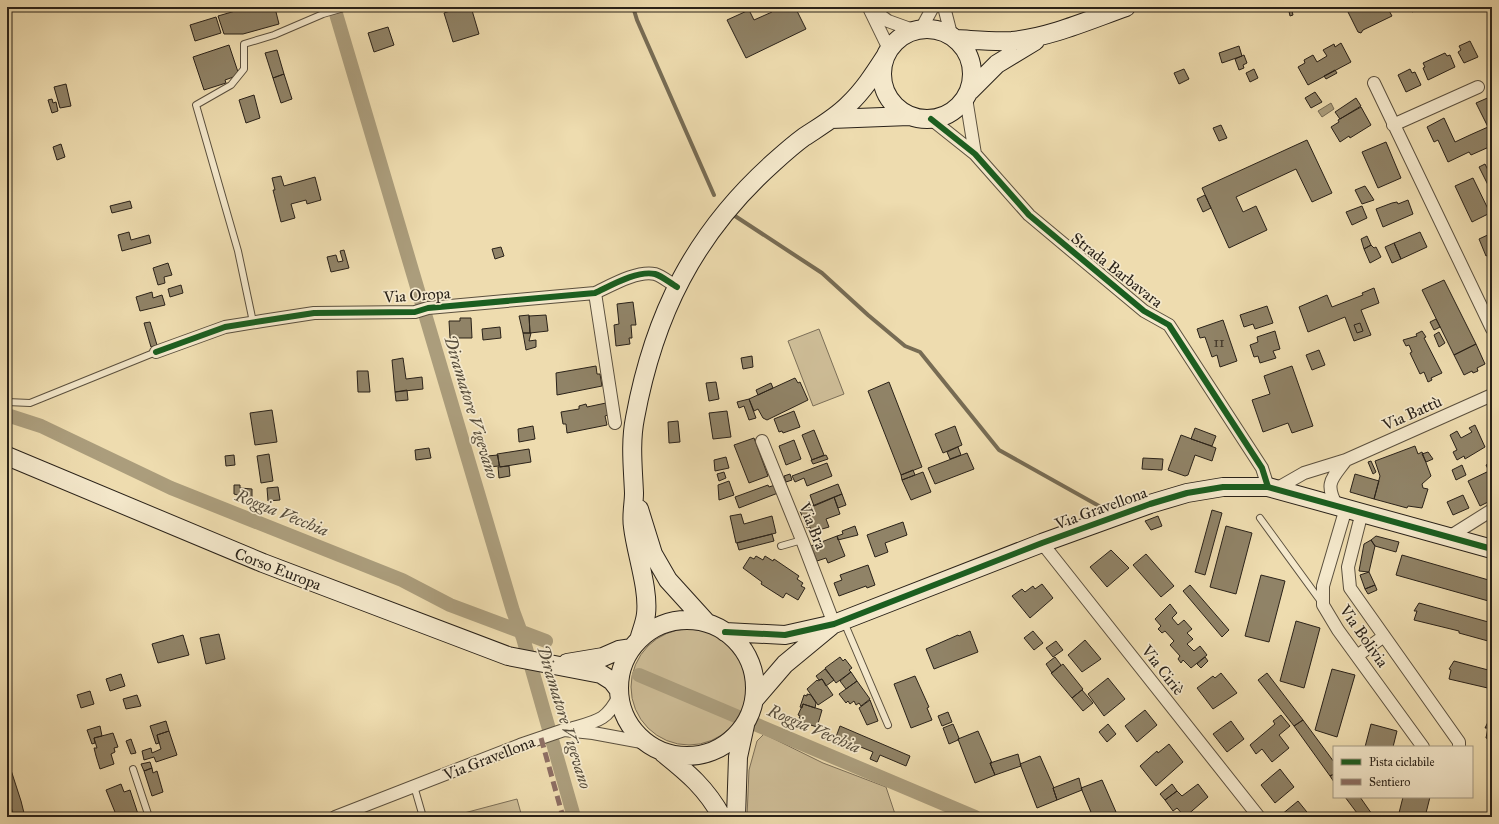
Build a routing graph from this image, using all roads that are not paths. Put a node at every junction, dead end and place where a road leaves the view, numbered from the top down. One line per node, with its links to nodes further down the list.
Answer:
1 (869, 7): 6 (street); 9 (street)
2 (933, 7): 6 (street)
3 (944, 7): 8 (street)
4 (1126, 7): 7 (main road)
5 (345, 8): 20 (lane)
6 (917, 30): 8 (main road); 9 (main road)
7 (1046, 35): 8 (main road); 12 (main road)
8 (954, 37): 12 (main road)
9 (887, 53): 13 (main road); 14 (main road)
10 (1374, 83): 16 (street)
11 (1478, 87): 16 (street)
12 (968, 94): 15 (main road); 17 (street)
13 (909, 116): 14 (main road); 15 (main road)
14 (831, 119): 18 (main road)
15 (931, 119): 17 (street, Strada Barbavara)
16 (1393, 125): 21 (street)
17 (975, 154): 29 (street, Strada Barbavara)
18 (677, 286): 19 (street, Via Oropa); 30 (main road)
19 (595, 294): 20 (street, Via Oropa); 25 (street)
20 (253, 322): 22 (street, Via Oropa)
21 (1492, 329)
22 (156, 352): 24 (lane)
23 (1492, 395): 28 (street, Via Battù)
24 (7, 402)
25 (615, 423)
26 (762, 441): 35 (street, Via Bra)
27 (7, 456): 46 (main road, Corso Europa)
28 (1346, 460): 29 (street, Via Battù); 31 (street, Via Battù)
29 (1272, 488): 31 (main road, Via Gravellona); 36 (main road, Via Gravellona)
30 (634, 493): 41 (main road); 44 (main road)
31 (1348, 508): 34 (main road, Via Gravellona); 39 (street, Via Bolivia); 43 (street, Via Bolivia)
32 (1492, 510): 34 (street)
33 (1260, 518): 39 (lane)
34 (1449, 537): 38 (main road, Via Gravellona)
35 (802, 540): 37 (lane); 40 (street, Via Bra)
36 (1042, 543): 40 (main road, Via Gravellona); 61 (street, Via Ciriè)
37 (781, 546)
38 (1492, 548)
39 (1323, 604): 45 (street, Via Bolivia)
40 (839, 622): 42 (main road, Via Gravellona); 48 (main road, Via Gravellona); 49 (lane)
41 (707, 623): 42 (main road); 44 (main road)
42 (725, 632): 48 (main road)
43 (1384, 636): 45 (street); 53 (street, Via Bolivia)
44 (636, 644): 46 (main road); 47 (main road)
45 (1357, 656): 52 (street, Via Bolivia)
46 (555, 665): 47 (main road, Corso Europa)
47 (619, 693): 50 (street); 51 (main road)
48 (749, 715): 51 (main road); 60 (main road)
49 (888, 725)
50 (564, 731): 51 (street, Via Gravellona); 55 (street, Via Gravellona)
51 (651, 746): 59 (main road)
52 (1422, 746)
53 (1459, 746)
54 (133, 770): 56 (lane)
55 (414, 786): 57 (street, Via Gravellona); 58 (lane)
56 (149, 817)
57 (335, 817)
58 (423, 817)
59 (722, 817)
60 (736, 817)
61 (1259, 817)

